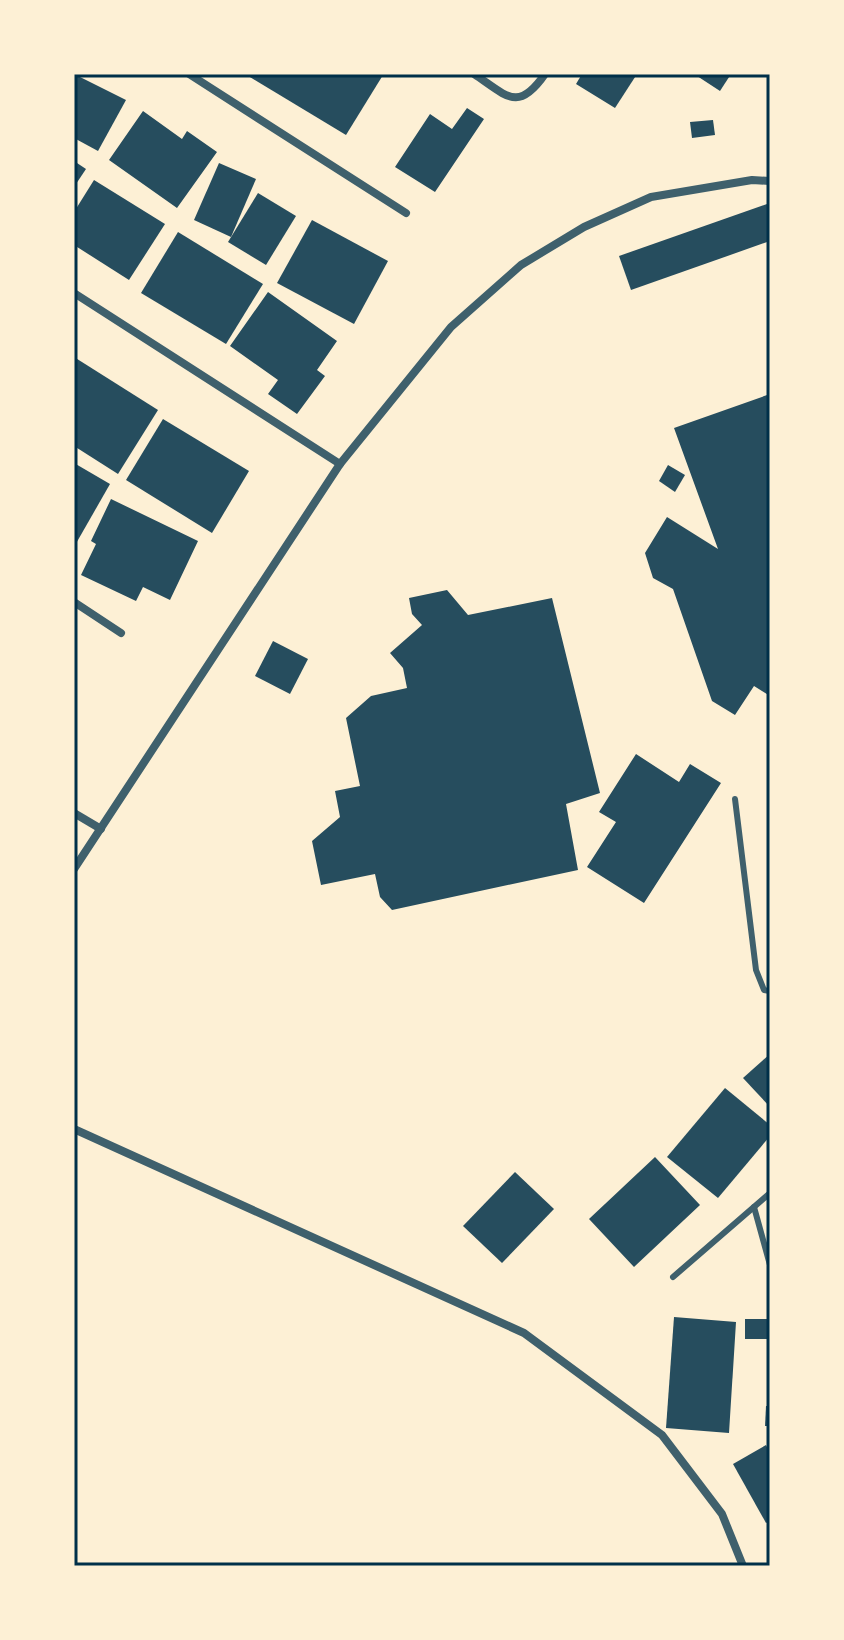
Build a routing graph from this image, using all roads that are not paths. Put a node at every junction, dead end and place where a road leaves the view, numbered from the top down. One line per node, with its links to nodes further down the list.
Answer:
1 (189, 74): 5 (street)
2 (474, 74): 3 (street)
3 (545, 74)
4 (770, 181): 7 (street)
5 (406, 213)
6 (74, 293): 7 (street)
7 (340, 464): 12 (street)
8 (74, 602): 9 (street)
9 (121, 633)
10 (735, 799): 14 (lane)
11 (74, 813): 12 (street)
12 (101, 829): 13 (street)
13 (74, 869)
14 (770, 991)
15 (74, 1129): 20 (street)
16 (770, 1193): 17 (lane)
17 (754, 1207): 18 (lane); 19 (lane)
18 (770, 1265)
19 (673, 1277)
20 (743, 1566)

